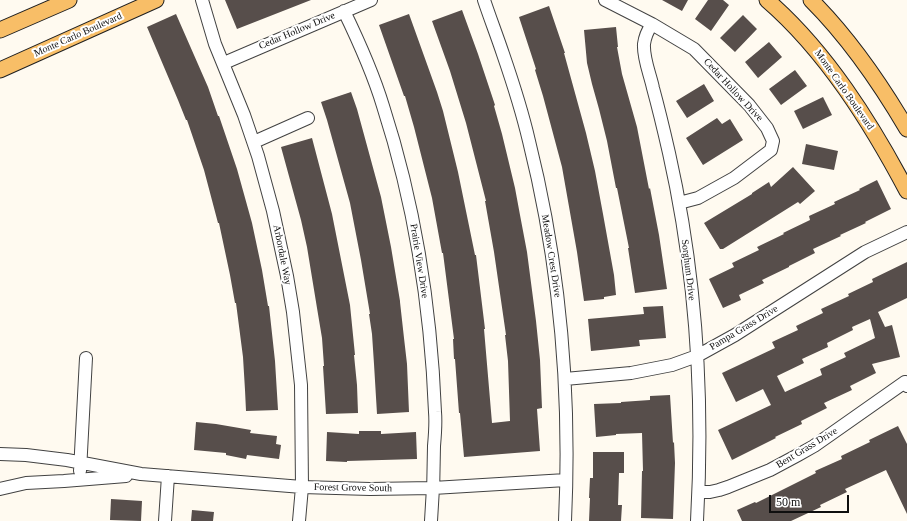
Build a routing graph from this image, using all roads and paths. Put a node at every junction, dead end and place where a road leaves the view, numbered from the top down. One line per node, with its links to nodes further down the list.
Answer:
1 (69, 0): 11 (main road)
2 (156, 0): 13 (main road, Monte Carlo Boulevard)
3 (202, 0): 12 (street, Arbordale Way)
4 (371, 0): 9 (street, Cedar Hollow Drive)
5 (484, 0): 22 (street, Meadow Crest Drive)
6 (605, 0): 10 (street, Cedar Hollow Drive)
7 (767, 0): 17 (main road, Monte Carlo Boulevard)
8 (811, 0): 15 (main road)
9 (344, 11): 12 (street, Cedar Hollow Drive); 31 (street, Prairie View Drive)
10 (652, 24): 18 (street, Sorghum Drive); 18 (street, Cedar Hollow Drive)
11 (0, 30)
12 (224, 63): 16 (street, Arbordale Way)
13 (0, 70)
14 (308, 118): 16 (street)
15 (907, 129)
16 (254, 142): 30 (street, Arbordale Way)
17 (907, 191)
18 (679, 203): 20 (street, Sorghum Drive)
19 (907, 232): 20 (street, Pampa Grass Drive)
20 (697, 356): 22 (street, Pampa Grass Drive); 33 (street, Sorghum Drive)
21 (86, 358): 25 (street)
22 (565, 379): 29 (street, Meadow Crest Drive)
23 (906, 384): 33 (street, Bent Grass Drive)
24 (0, 454): 25 (street, Forest Grove South)
25 (80, 462): 26 (street, Forest Grove South); 28 (street)
26 (141, 474): 27 (street, Forest Grove South); 28 (street, Forest Grove South)
27 (168, 476): 30 (street, Forest Grove South); 34 (street)
28 (80, 480): 32 (street, Forest Grove South)
29 (566, 480): 31 (street, Forest Grove South); 37 (street, Meadow Crest Drive)
30 (302, 487): 31 (street, Forest Grove South); 35 (street, Arbordale Way)
31 (433, 488): 36 (street, Prairie View Drive)
32 (0, 489)
33 (699, 492): 38 (street, Sorghum Drive)
34 (165, 521)
35 (299, 521)
36 (431, 521)
37 (565, 521)
38 (697, 521)

